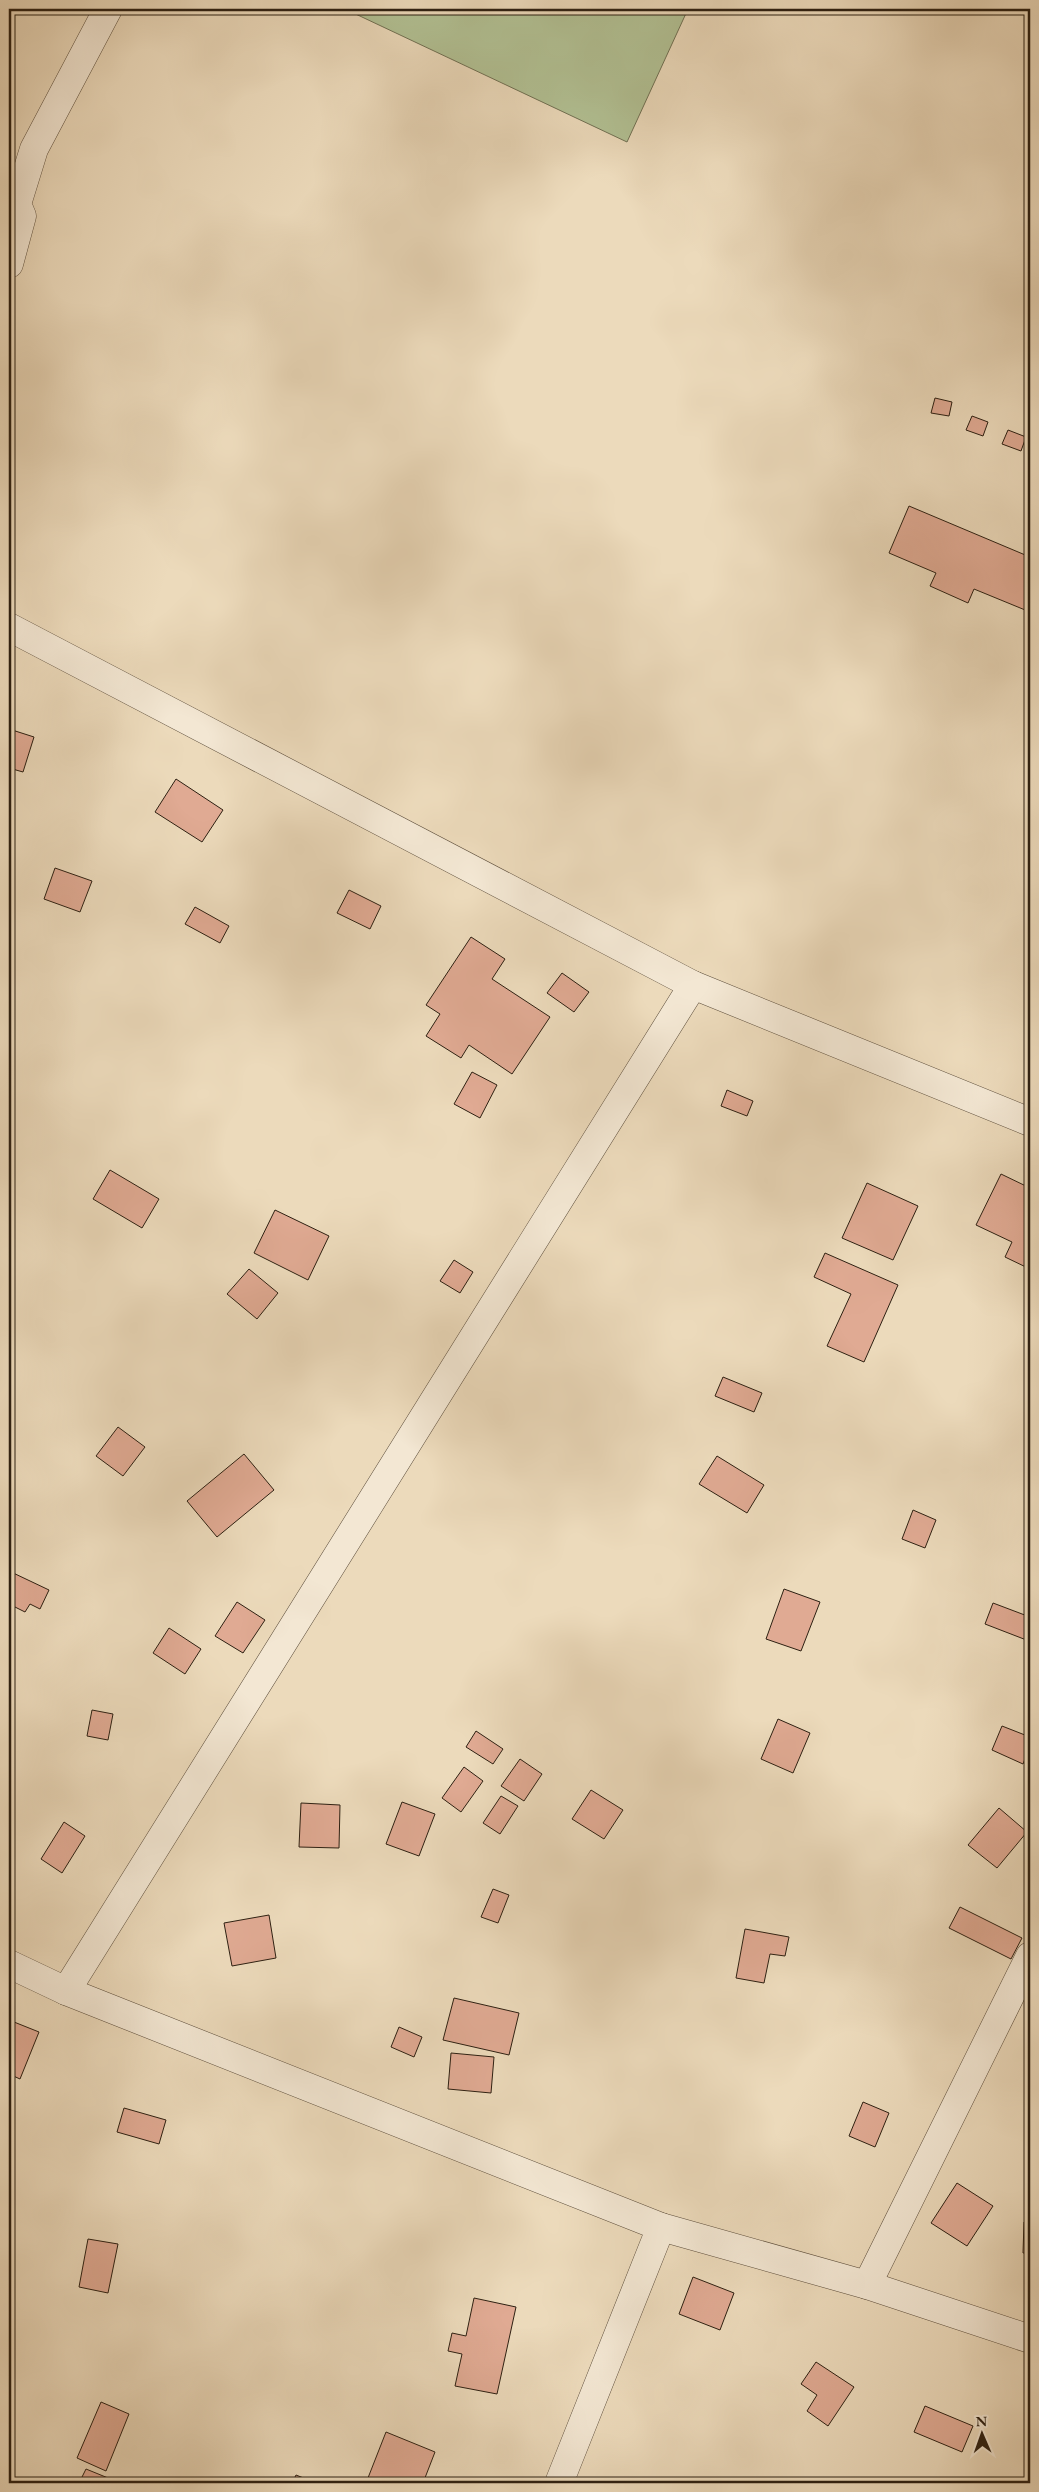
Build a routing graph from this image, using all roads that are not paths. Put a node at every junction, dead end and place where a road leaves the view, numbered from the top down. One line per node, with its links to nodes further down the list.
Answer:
1 (108, 9): 2 (street)
2 (15, 214): 3 (street)
3 (9, 264)
4 (9, 627): 5 (street)
5 (692, 984): 6 (street); 9 (street)
6 (1030, 1122)
7 (1030, 1956): 11 (street)
8 (9, 1964): 9 (street)
9 (66, 1991): 10 (street)
10 (661, 2227): 11 (street); 13 (street)
11 (867, 2286): 12 (street)
12 (1030, 2339)
13 (559, 2483)

